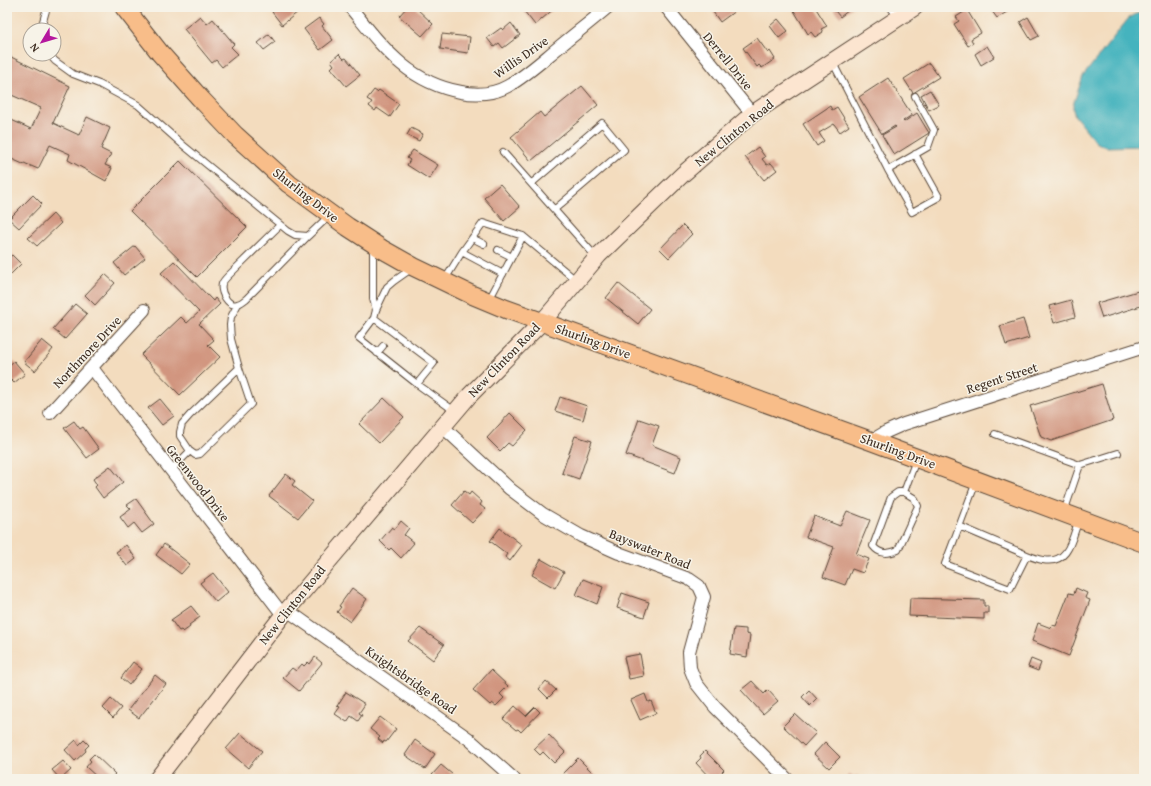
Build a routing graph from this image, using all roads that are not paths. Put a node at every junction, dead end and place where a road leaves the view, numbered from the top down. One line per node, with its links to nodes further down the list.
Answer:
1 (47, 7): 7 (lane)
2 (124, 7): 17 (main road, Shurling Drive)
3 (350, 7): 4 (street, Willis Drive)
4 (608, 7)
5 (666, 7): 11 (street, Derrell Drive)
6 (904, 10): 8 (street, New Clinton Road)
7 (43, 22)
8 (832, 61): 11 (street, New Clinton Road); 14 (lane)
9 (56, 62): 18 (lane)
10 (915, 96): 13 (lane)
11 (752, 114): 27 (street, New Clinton Road)
12 (503, 152): 15 (lane)
13 (915, 154): 14 (lane); 14 (lane)
14 (888, 170)
15 (532, 183): 16 (lane); 16 (lane)
16 (555, 209): 27 (lane)
17 (331, 214): 19 (lane); 22 (main road, Shurling Drive)
18 (280, 225): 19 (lane); 33 (lane)
19 (308, 236): 33 (lane)
20 (523, 236): 21 (lane); 26 (lane); 31 (lane)
21 (472, 238): 23 (lane); 25 (lane)
22 (373, 243): 28 (main road, Shurling Drive); 35 (lane)
23 (484, 244)
24 (498, 250): 26 (lane)
25 (462, 252): 29 (lane); 30 (lane)
26 (512, 257): 29 (lane)
27 (597, 258): 31 (street, New Clinton Road)
28 (414, 267): 30 (main road, Shurling Drive); 35 (lane)
29 (503, 274): 32 (lane)
30 (444, 281): 32 (main road, Shurling Drive)
31 (577, 281): 37 (street, New Clinton Road)
32 (488, 301): 37 (main road, Shurling Drive)
33 (238, 304): 44 (lane)
34 (144, 310): 43 (street, Northmore Drive)
35 (376, 310): 36 (lane)
36 (374, 318): 40 (lane); 47 (lane)
37 (542, 322): 49 (street, New Clinton Road); 52 (main road, Shurling Drive)
38 (383, 346): 40 (lane)
39 (1144, 347): 52 (street, Regent Street)
40 (378, 353): 42 (lane)
41 (395, 356): 42 (lane)
42 (390, 362): 46 (lane)
43 (92, 368): 48 (street, Northmore Drive); 57 (street, Greenwood Drive)
44 (239, 368): 53 (lane); 53 (lane)
45 (408, 368): 46 (lane)
46 (403, 373): 47 (lane)
47 (417, 384): 49 (lane)
48 (50, 412)
49 (456, 412): 50 (street, New Clinton Road)
50 (443, 427): 64 (street, New Clinton Road); 67 (street, Bayswater Road)
51 (995, 434): 56 (lane)
52 (871, 442): 55 (main road, Shurling Drive)
53 (190, 452): 57 (lane)
54 (1118, 453): 56 (lane)
55 (916, 458): 58 (main road, Shurling Drive); 59 (lane)
56 (1080, 465): 60 (lane)
57 (171, 470): 64 (street, Greenwood Drive)
58 (976, 481): 60 (main road, Shurling Drive); 61 (lane)
59 (904, 492): 59 (lane)
60 (1071, 516): 62 (main road, Shurling Drive); 63 (lane)
61 (959, 526): 63 (lane); 63 (lane)
62 (1144, 544)
63 (1027, 555)
64 (285, 613): 65 (street, New Clinton Road); 66 (street, Knightsbridge Road)
65 (157, 779)
66 (514, 779)
67 (787, 779)

